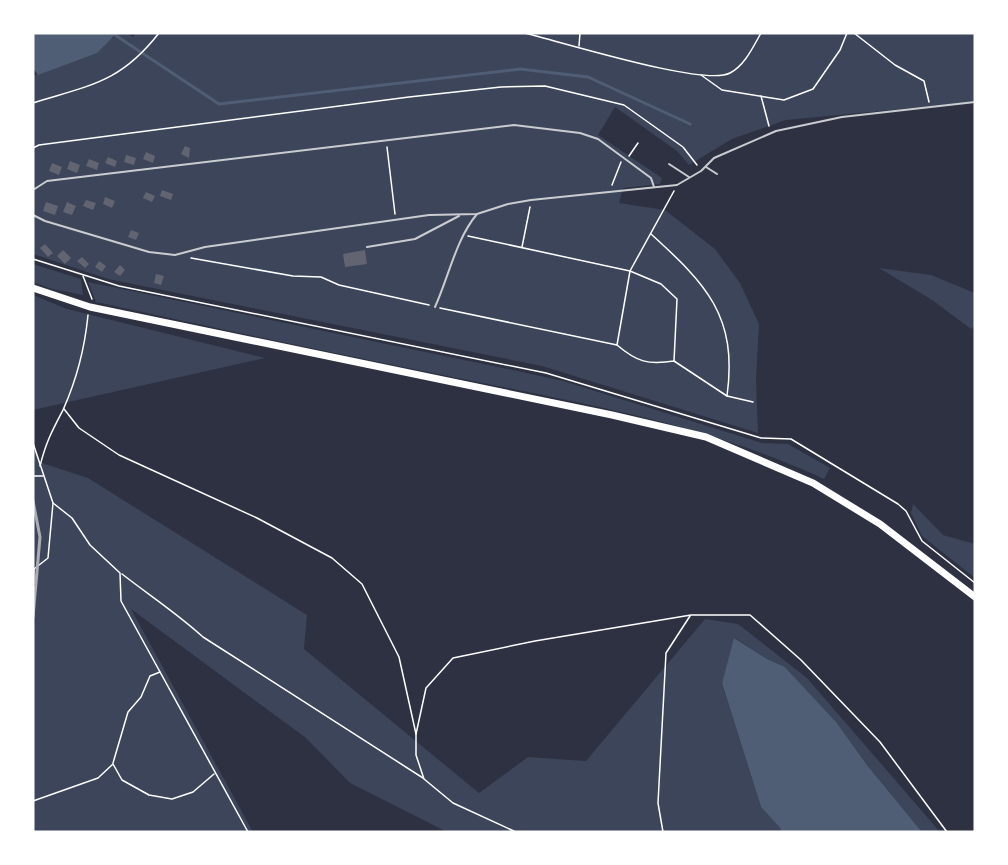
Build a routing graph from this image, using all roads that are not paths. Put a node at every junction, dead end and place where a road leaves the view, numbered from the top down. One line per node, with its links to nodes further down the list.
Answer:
1 (975, 102): 3 (lane)
2 (669, 164): 5 (lane)
3 (706, 166): 4 (lane); 5 (lane)
4 (717, 174)
5 (690, 177): 6 (lane)
6 (654, 188): 7 (lane); 8 (lane)
7 (33, 190)
8 (477, 214): 10 (lane); 13 (lane)
9 (33, 215): 10 (lane)
10 (460, 215): 11 (lane)
11 (367, 247)
12 (33, 288): 14 (main road)
13 (435, 307)
14 (975, 597)

